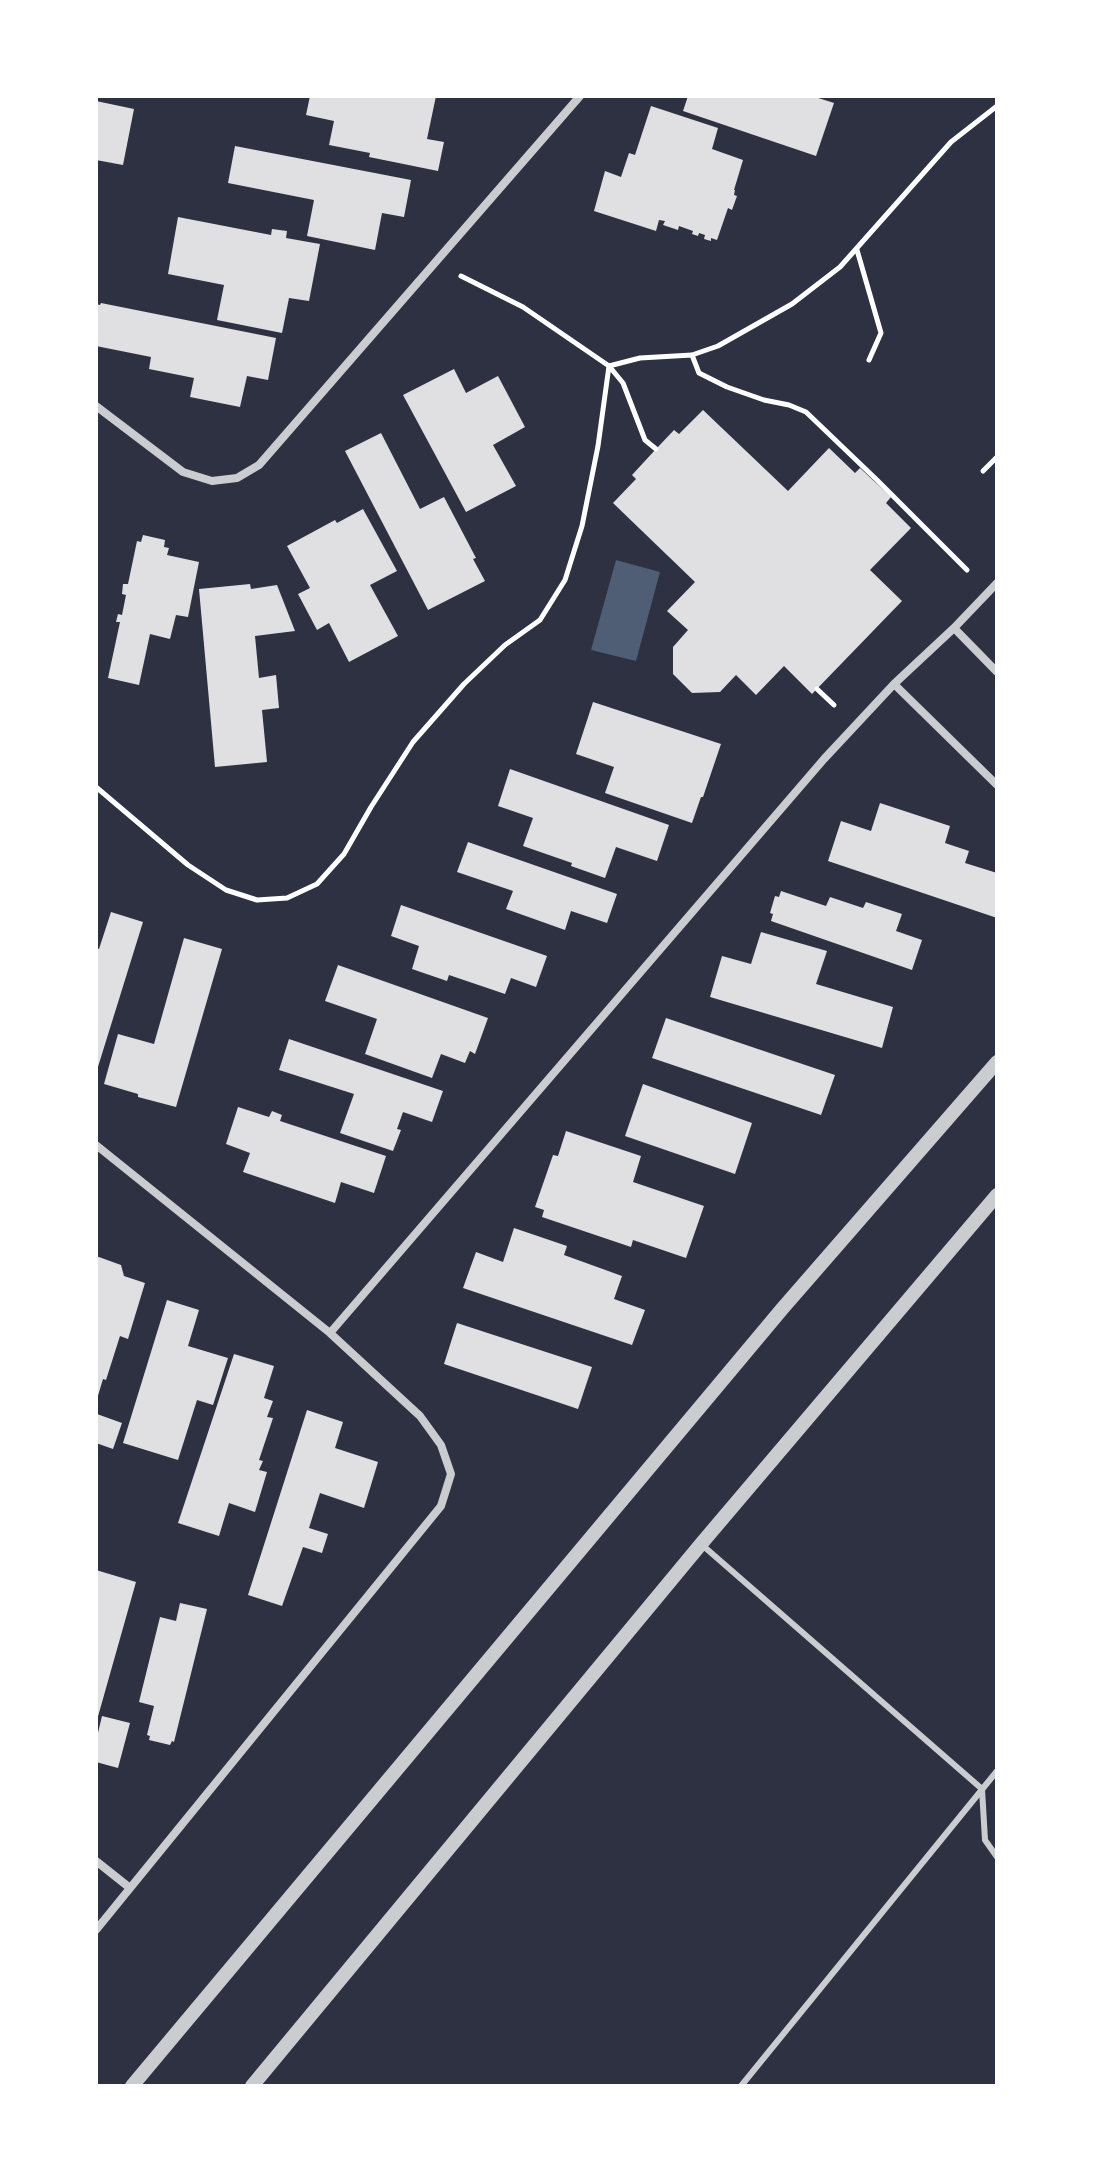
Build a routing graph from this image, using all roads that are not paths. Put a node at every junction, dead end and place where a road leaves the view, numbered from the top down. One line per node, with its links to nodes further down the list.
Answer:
1 (580, 96): 2 (street)
2 (96, 406)
3 (994, 586): 4 (street)
4 (954, 628): 5 (street); 6 (street)
5 (997, 672)
6 (894, 684): 7 (street); 11 (street)
7 (997, 785)
8 (997, 1062): 19 (street)
9 (96, 1145): 11 (street)
10 (997, 1195): 12 (street)
11 (330, 1333): 17 (street)
12 (701, 1544): 14 (lane); 20 (street)
13 (997, 1771): 14 (lane)
14 (982, 1789): 15 (lane); 21 (lane)
15 (997, 1857)
16 (96, 1861): 17 (street)
17 (130, 1888): 18 (street)
18 (96, 1930)
19 (132, 2086)
20 (252, 2086)
21 (741, 2086)

